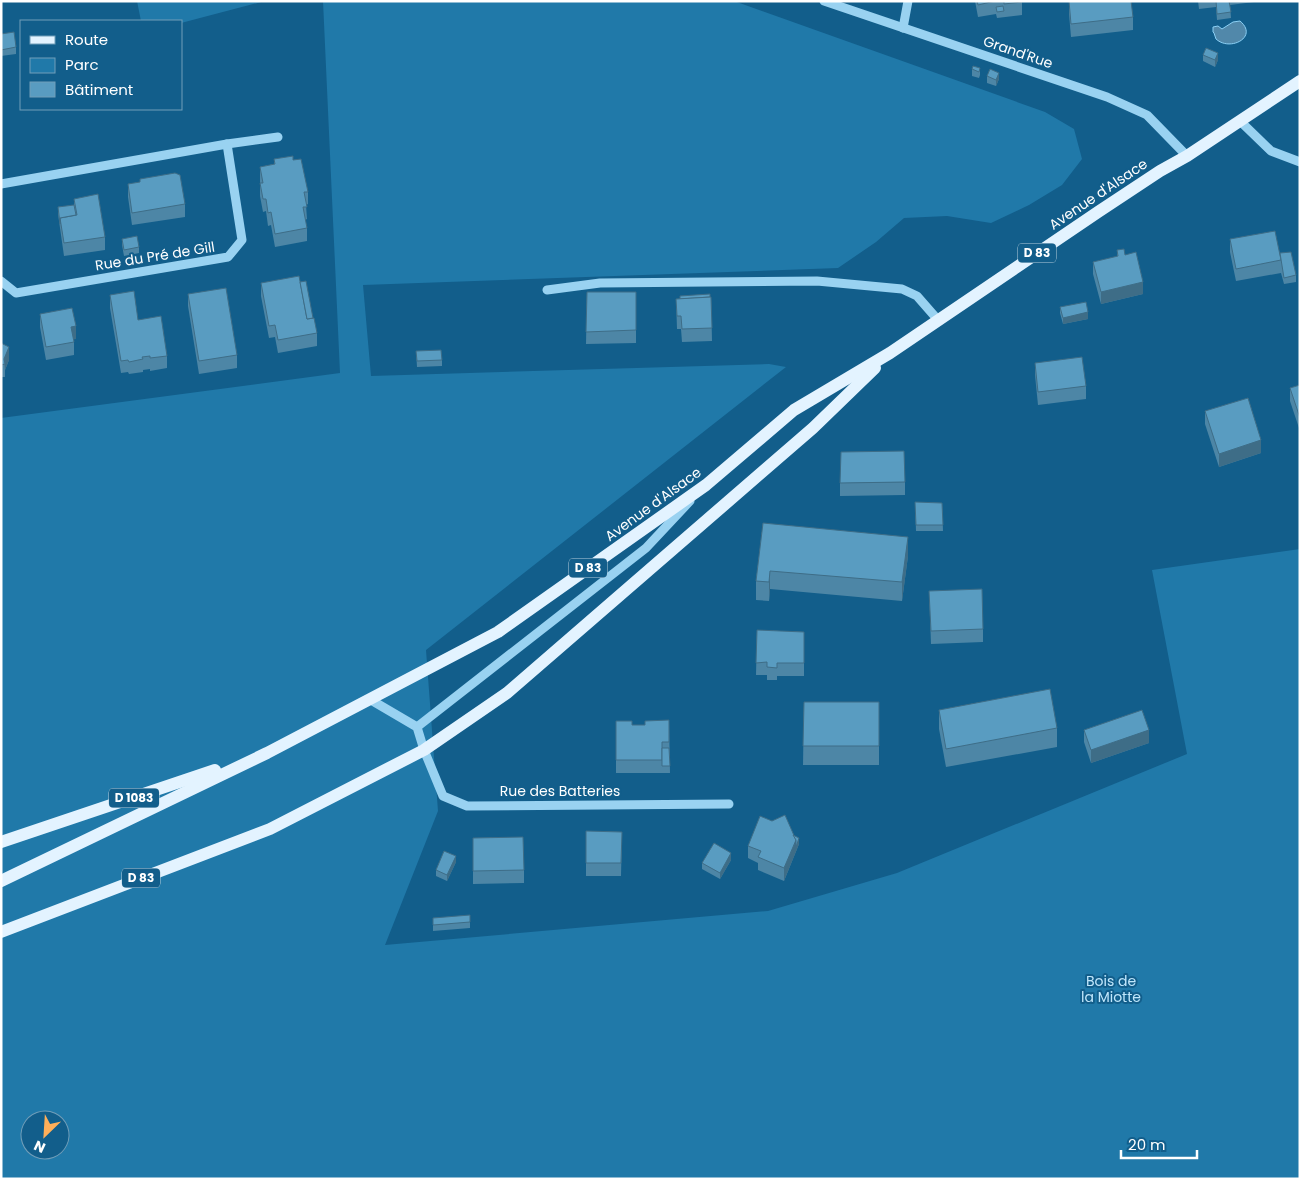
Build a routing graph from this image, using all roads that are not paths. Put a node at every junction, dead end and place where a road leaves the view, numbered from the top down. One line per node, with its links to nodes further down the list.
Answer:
1 (824, 1): 3 (street, Grand'Rue)
2 (908, 1): 3 (street)
3 (904, 28): 8 (street, Grand'Rue)
4 (1300, 81): 5 (main road, Avenue d'Alsace / D 83)
5 (1240, 121): 8 (main road, Avenue d'Alsace / D 83); 9 (street)
6 (278, 137): 7 (street)
7 (227, 144): 10 (street); 11 (street, Rue du Pré de Gill)
8 (1187, 156): 13 (main road, Avenue d'Alsace / D 83)
9 (1300, 162)
10 (1, 184)
11 (1, 281)
12 (547, 290): 13 (street)
13 (938, 320): 14 (main road, Avenue d'Alsace / D 83)
14 (890, 353): 15 (main road, Avenue d'Alsace / D 83); 18 (main road, Avenue d'Alsace / D 83)
15 (706, 485): 16 (main road, Avenue d'Alsace / D 83); 17 (street)
16 (371, 700): 17 (street); 19 (main road, Avenue d'Alsace / D 83)
17 (417, 727): 18 (street, Rue des Batteries)
18 (424, 750): 20 (street, Rue des Batteries); 23 (main road, D 83)
19 (267, 753): 21 (main road, D 1083); 22 (main road, D 83)
20 (729, 804)
21 (1, 842)
22 (1, 881)
23 (1, 932)

